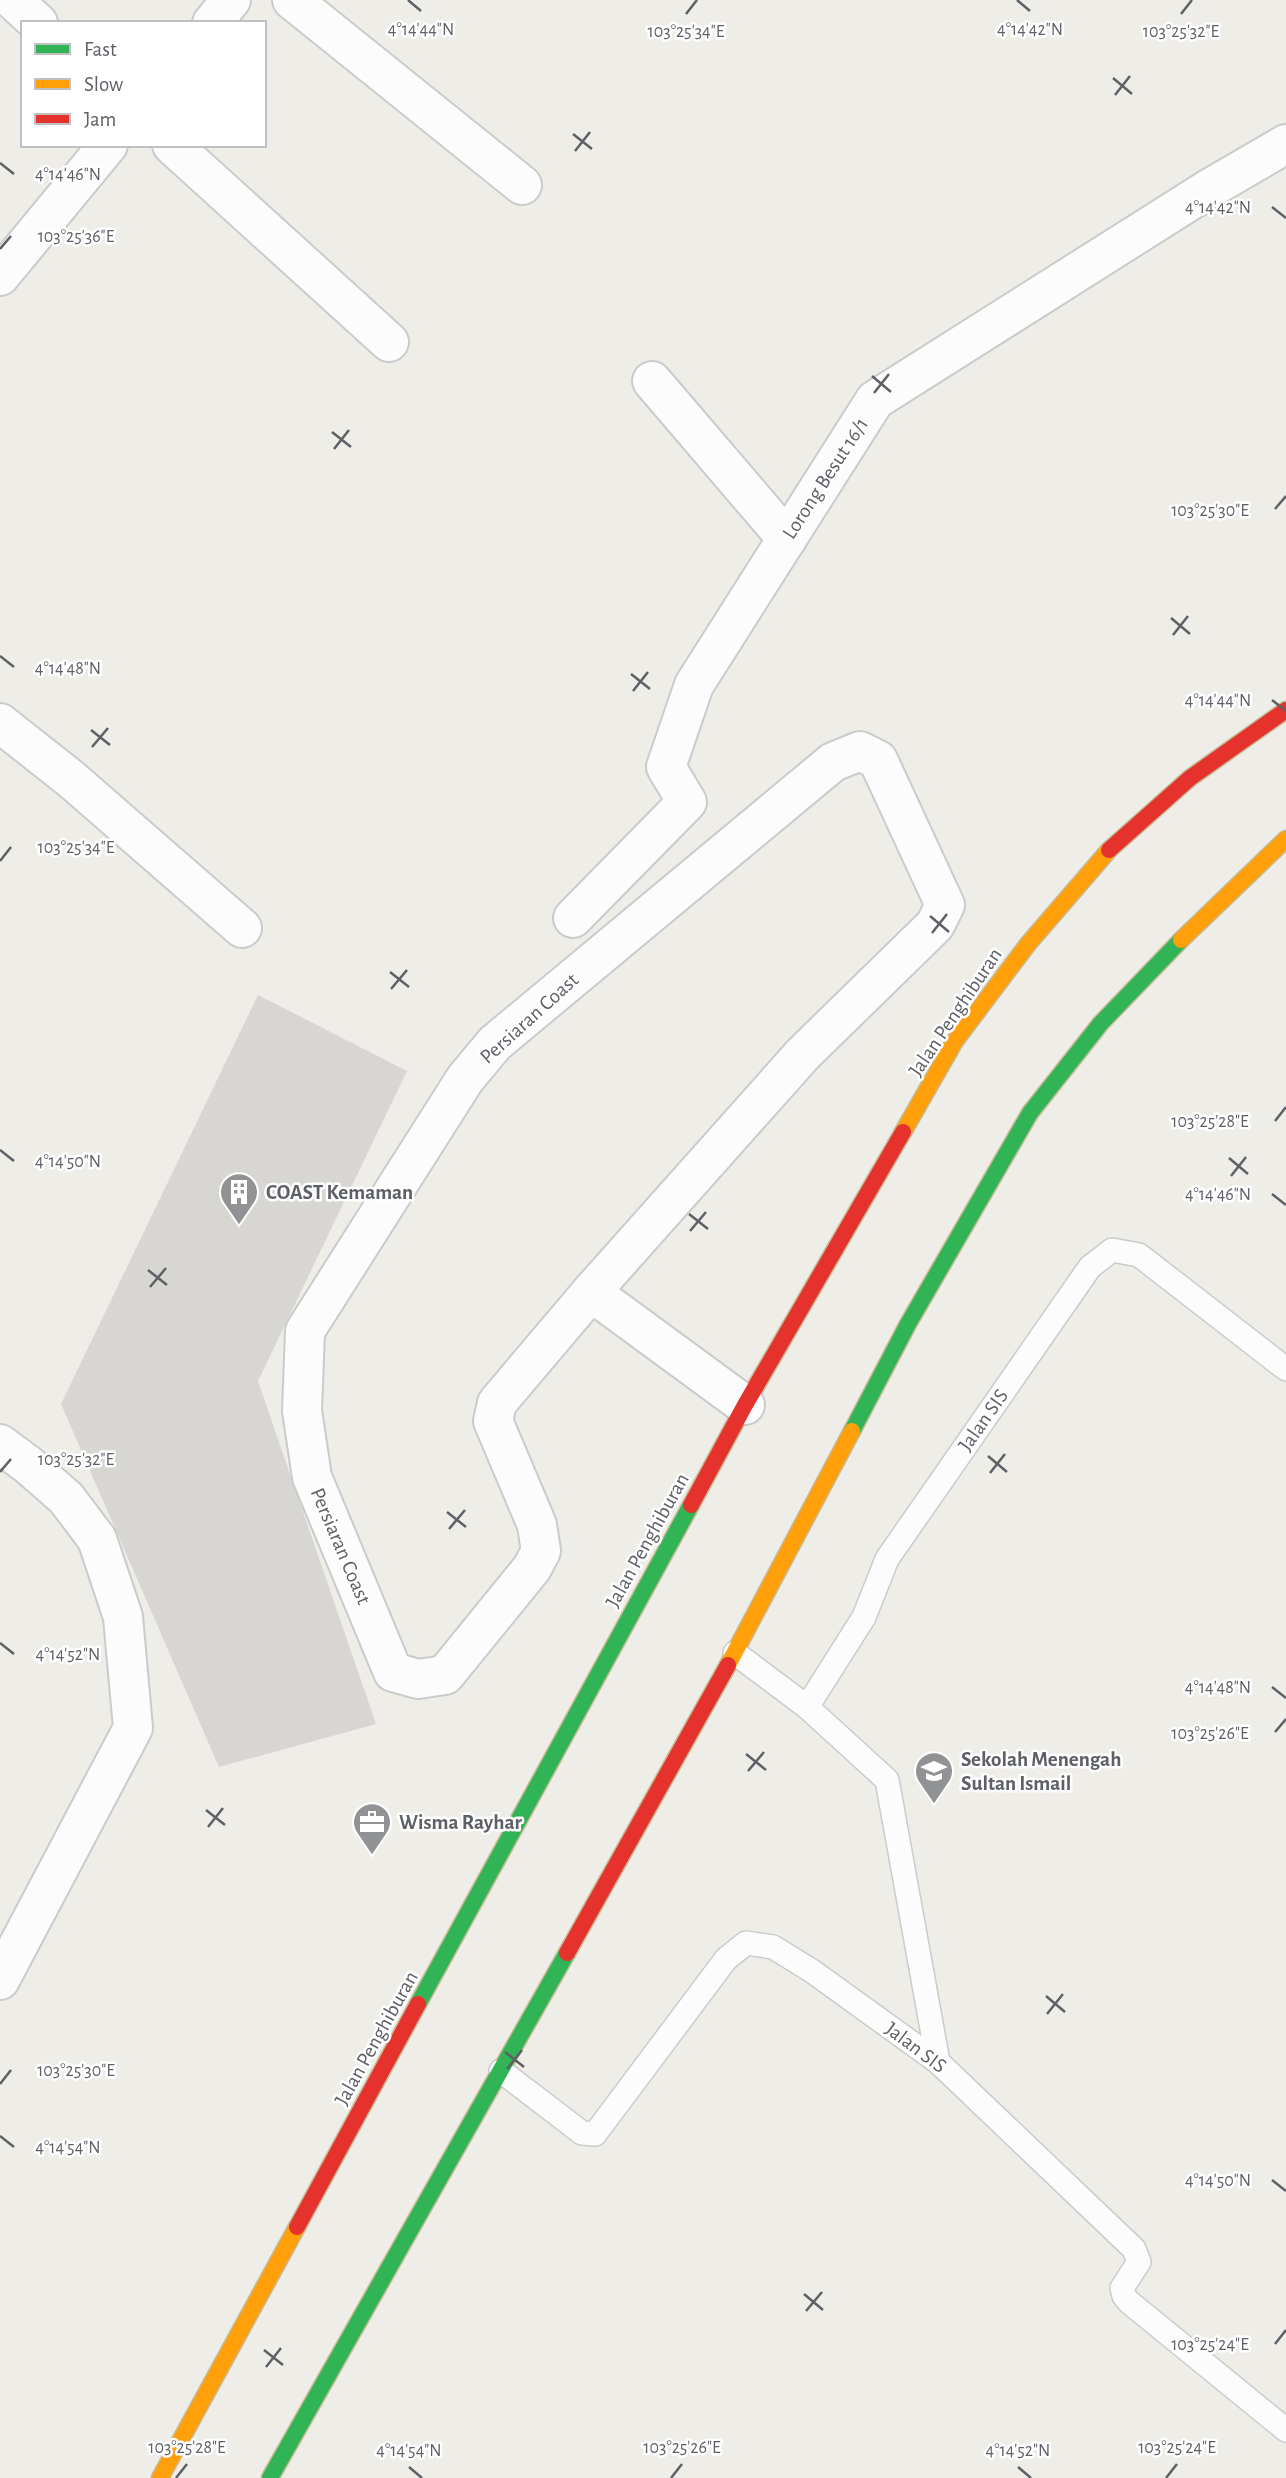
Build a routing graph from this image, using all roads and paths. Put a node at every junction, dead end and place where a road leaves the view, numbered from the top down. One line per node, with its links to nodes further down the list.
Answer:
1 (13, 0): 3 (street)
2 (292, 0): 7 (street)
3 (36, 21)
4 (1286, 144): 11 (street, Lorong Besut 16/1)
5 (106, 147): 8 (street)
6 (174, 147): 9 (street)
7 (522, 184)
8 (2, 270)
9 (389, 342)
10 (652, 381): 11 (street)
11 (787, 539): 15 (street, Lorong Besut 16/1)
12 (1286, 710): 19 (highway, Jalan Penghiburan)
13 (0, 723): 16 (street)
14 (1286, 839): 21 (highway)
15 (573, 918)
16 (242, 928)
17 (591, 1292): 17 (street, Persiaran Coast); 19 (street)
18 (1286, 1369): 22 (lane, Jalan SIS)
19 (745, 1405): 27 (highway, Jalan Penghiburan)
20 (0, 1444): 23 (street)
21 (735, 1653): 22 (lane); 25 (highway)
22 (807, 1707): 24 (lane)
23 (0, 1980)
24 (938, 2062): 25 (lane, Jalan SIS); 26 (lane, Jalan SIS)
25 (501, 2071): 28 (highway)
26 (1286, 2430)
27 (160, 2478)
28 (270, 2478)

